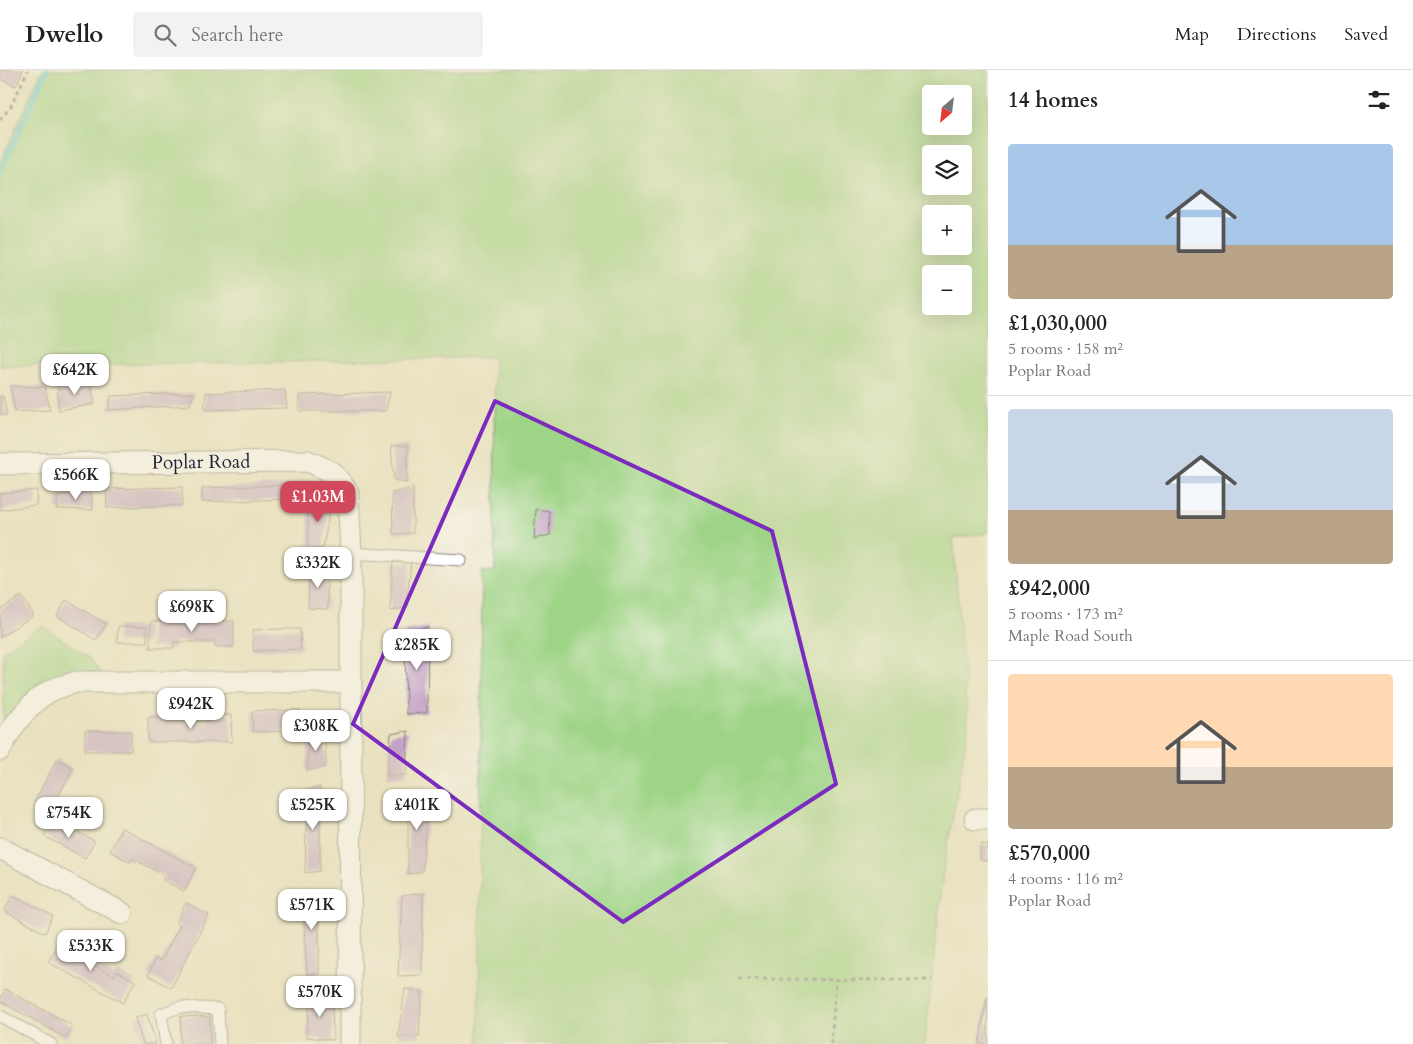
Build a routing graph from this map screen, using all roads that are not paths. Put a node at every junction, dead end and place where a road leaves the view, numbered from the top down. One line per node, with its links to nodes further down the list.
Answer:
1 (0, 464): 2 (street, Poplar Road)
2 (351, 553): 3 (lane); 4 (street, Poplar Road)
3 (462, 560)
4 (351, 682): 5 (street); 12 (street, Poplar Road)
5 (0, 750)
6 (0, 848): 7 (street)
7 (122, 913)
8 (0, 1016): 9 (lane)
9 (51, 1044)
10 (166, 1044): 11 (lane)
11 (220, 1044)
12 (350, 1044)

